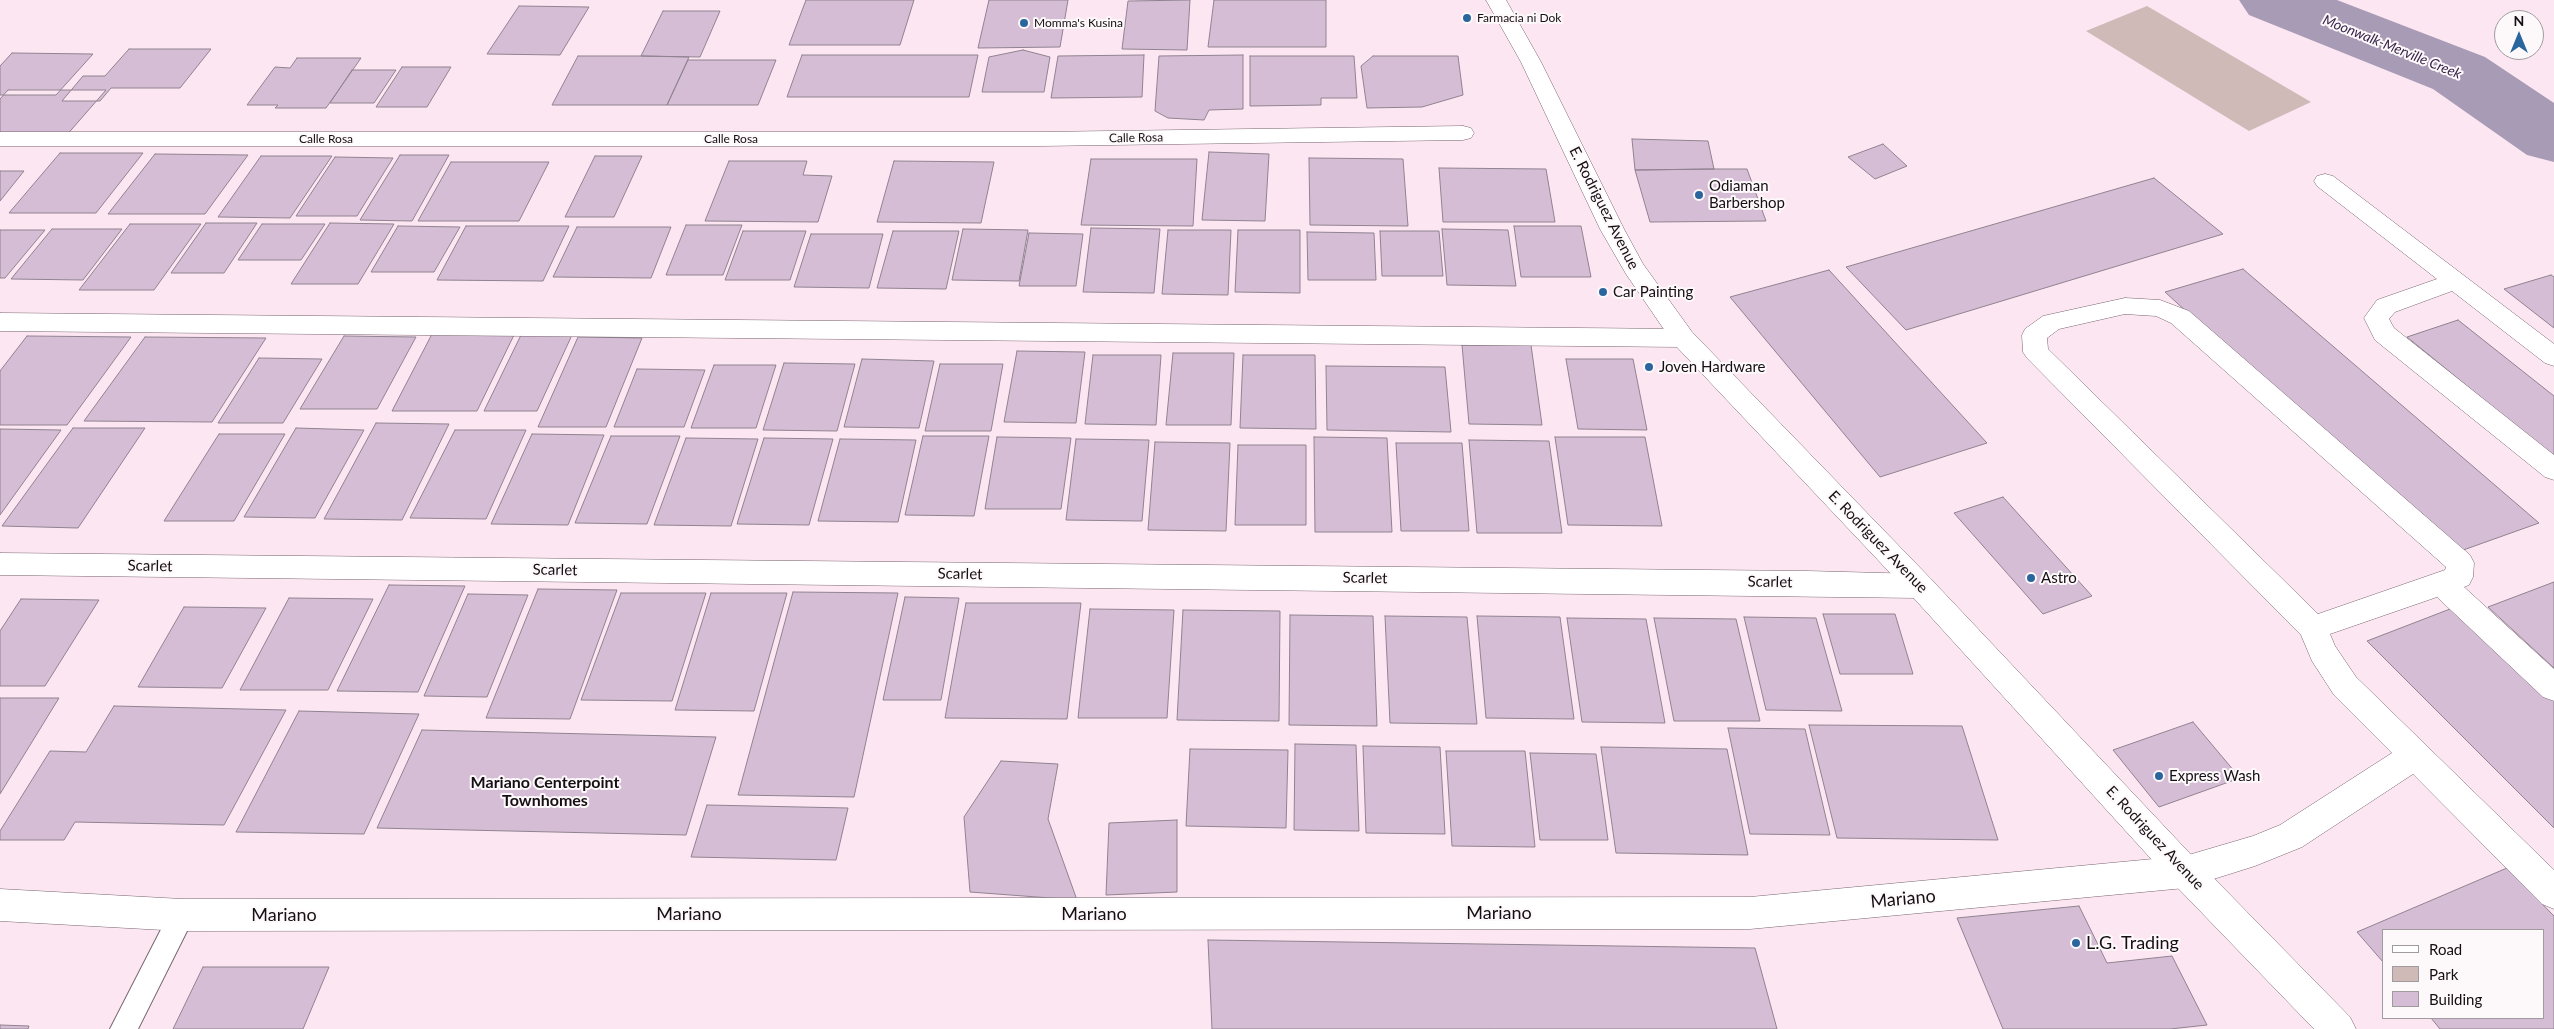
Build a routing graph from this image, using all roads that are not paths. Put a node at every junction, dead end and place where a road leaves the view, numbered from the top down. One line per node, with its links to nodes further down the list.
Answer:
1 (1496, 0): 7 (street, E. Rodriguez Avenue)
2 (1463, 133): 3 (street, Calle Rosa)
3 (0, 139)
4 (2325, 181): 5 (street)
5 (2453, 282): 8 (street); 9 (street)
6 (1, 324): 7 (street)
7 (1683, 338): 12 (street, E. Rodriguez Avenue)
8 (2554, 357)
9 (2554, 470)
10 (0, 564): 12 (street, Scarlet)
11 (2442, 584): 13 (street); 13 (street); 14 (street)
12 (1920, 586): 16 (street, E. Rodriguez Avenue)
13 (2313, 628): 15 (street)
14 (2554, 688)
15 (2416, 755): 16 (street, Mariano); 17 (street)
16 (2185, 872): 19 (street, Mariano); 21 (street, E. Rodriguez Avenue)
17 (2554, 893)
18 (0, 905): 19 (street, Mariano)
19 (182, 915): 20 (lane)
20 (124, 1029)
21 (2338, 1029)

